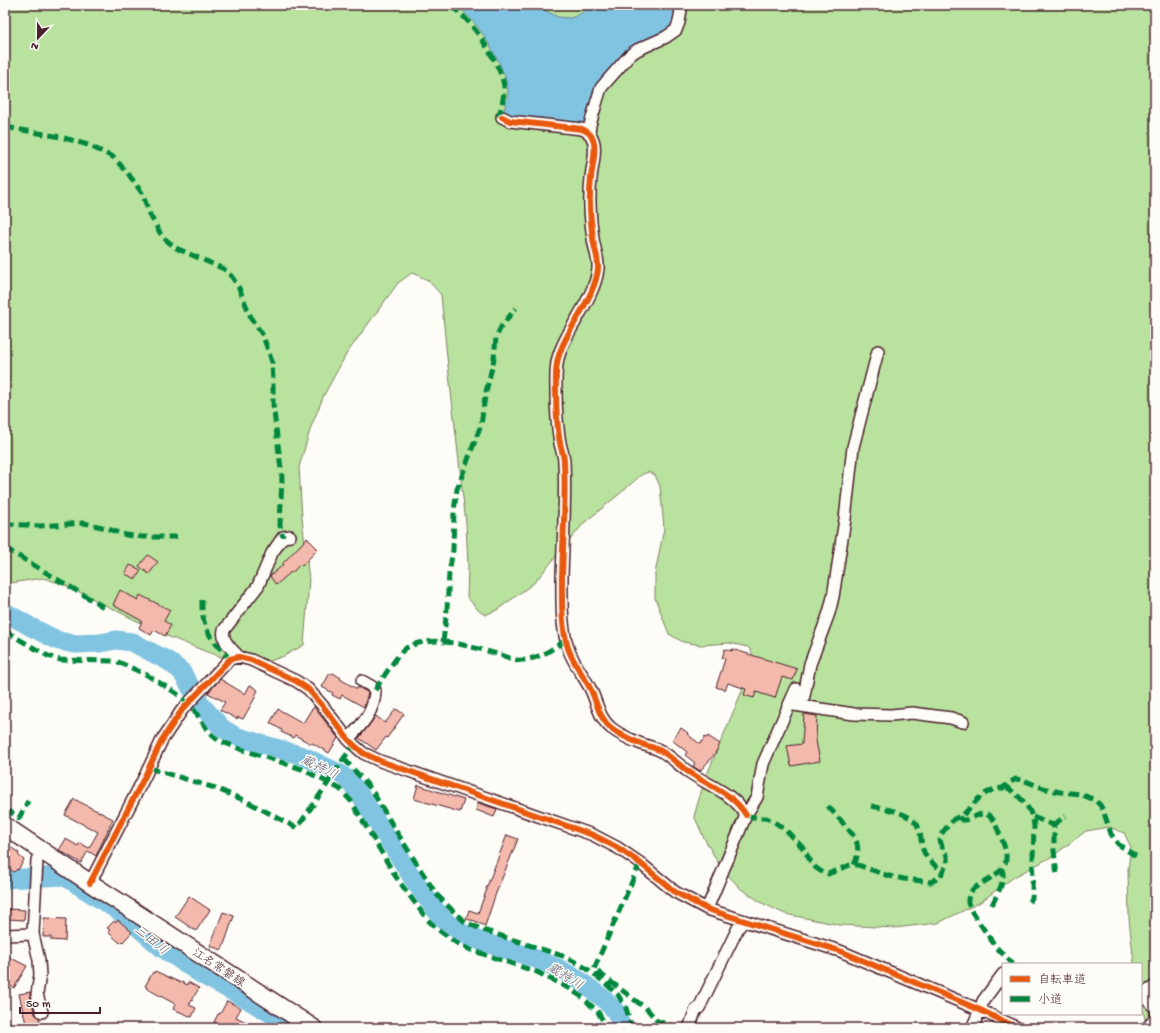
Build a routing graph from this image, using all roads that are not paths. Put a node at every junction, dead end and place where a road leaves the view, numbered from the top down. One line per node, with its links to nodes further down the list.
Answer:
1 (677, 5): 3 (street)
2 (502, 117): 3 (street)
3 (589, 133): 12 (street)
4 (878, 351): 9 (street)
5 (290, 536): 6 (street)
6 (238, 657): 11 (street); 15 (street)
7 (362, 681): 11 (street)
8 (796, 690): 9 (street)
9 (795, 705): 10 (street); 12 (street)
10 (963, 722)
11 (348, 739): 16 (street)
12 (746, 815): 16 (street)
13 (5, 826): 14 (main road, 江名常磐線)
14 (41, 850): 15 (main road, 江名常磐線); 18 (street)
15 (90, 883): 26 (main road, 江名常磐線)
16 (707, 909): 17 (street)
17 (744, 921): 23 (street); 27 (street)
18 (33, 934): 19 (street); 24 (street)
19 (5, 935)
20 (1002, 975): 23 (street)
21 (1155, 986): 22 (street)
22 (1155, 1008)
23 (980, 1010): 28 (street); 29 (street)
24 (42, 1012)
25 (1155, 1018): 30 (street)
26 (313, 1028)
27 (689, 1028)
28 (972, 1028)
29 (1018, 1028)
30 (1147, 1028)

